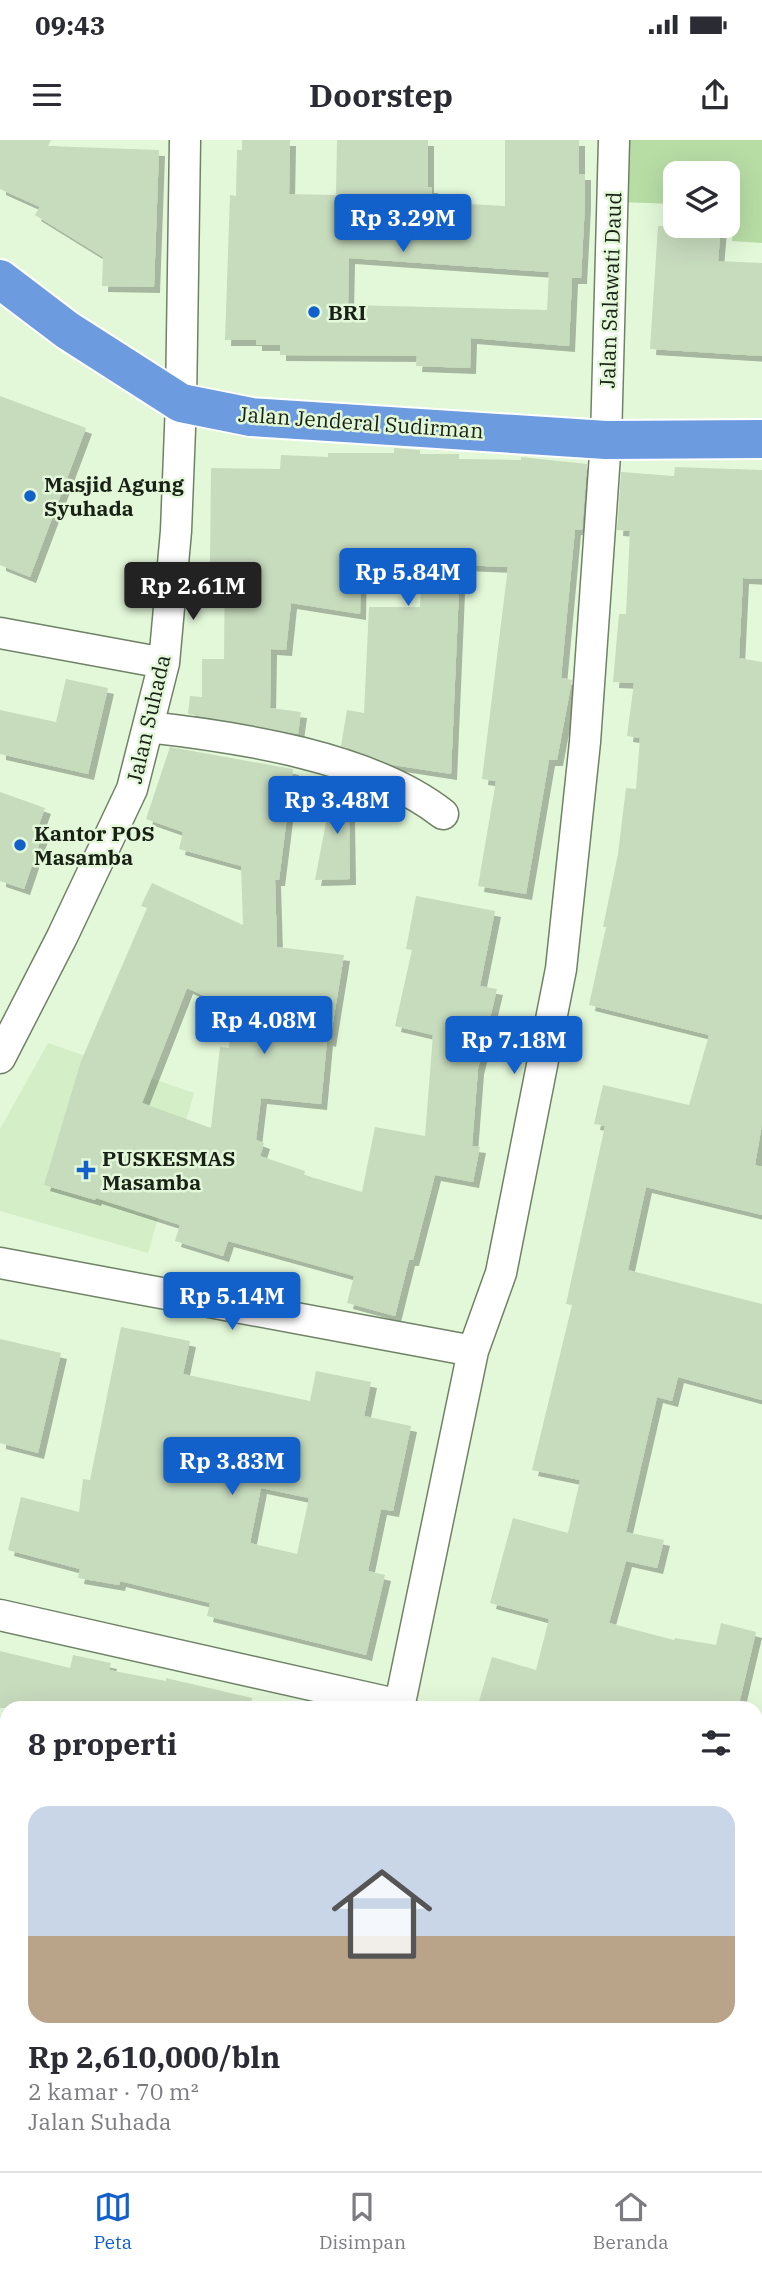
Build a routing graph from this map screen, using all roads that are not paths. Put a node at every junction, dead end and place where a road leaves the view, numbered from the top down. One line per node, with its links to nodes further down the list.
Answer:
1 (185, 140): 4 (street, Jalan Suhada)
2 (614, 140): 6 (street, Jalan Salawati Daud)
3 (0, 279): 4 (highway, Jalan Jenderal Sudirman)
4 (181, 403): 6 (highway, Jalan Jenderal Sudirman); 8 (street, Jalan Suhada)
5 (762, 439): 6 (highway, Jalan Jenderal Sudirman)
6 (606, 440): 13 (street, Jalan Salawati Daud)
7 (0, 633): 8 (street)
8 (164, 663): 9 (street, Jalan Suhada)
9 (148, 727): 10 (street); 11 (street, Jalan Suhada)
10 (443, 814)
11 (0, 1058)
12 (0, 1263): 13 (street)
13 (472, 1351): 16 (street, Jalan Salawati Daud)
14 (0, 1615): 15 (street)
15 (374, 1701)
16 (401, 1701)

